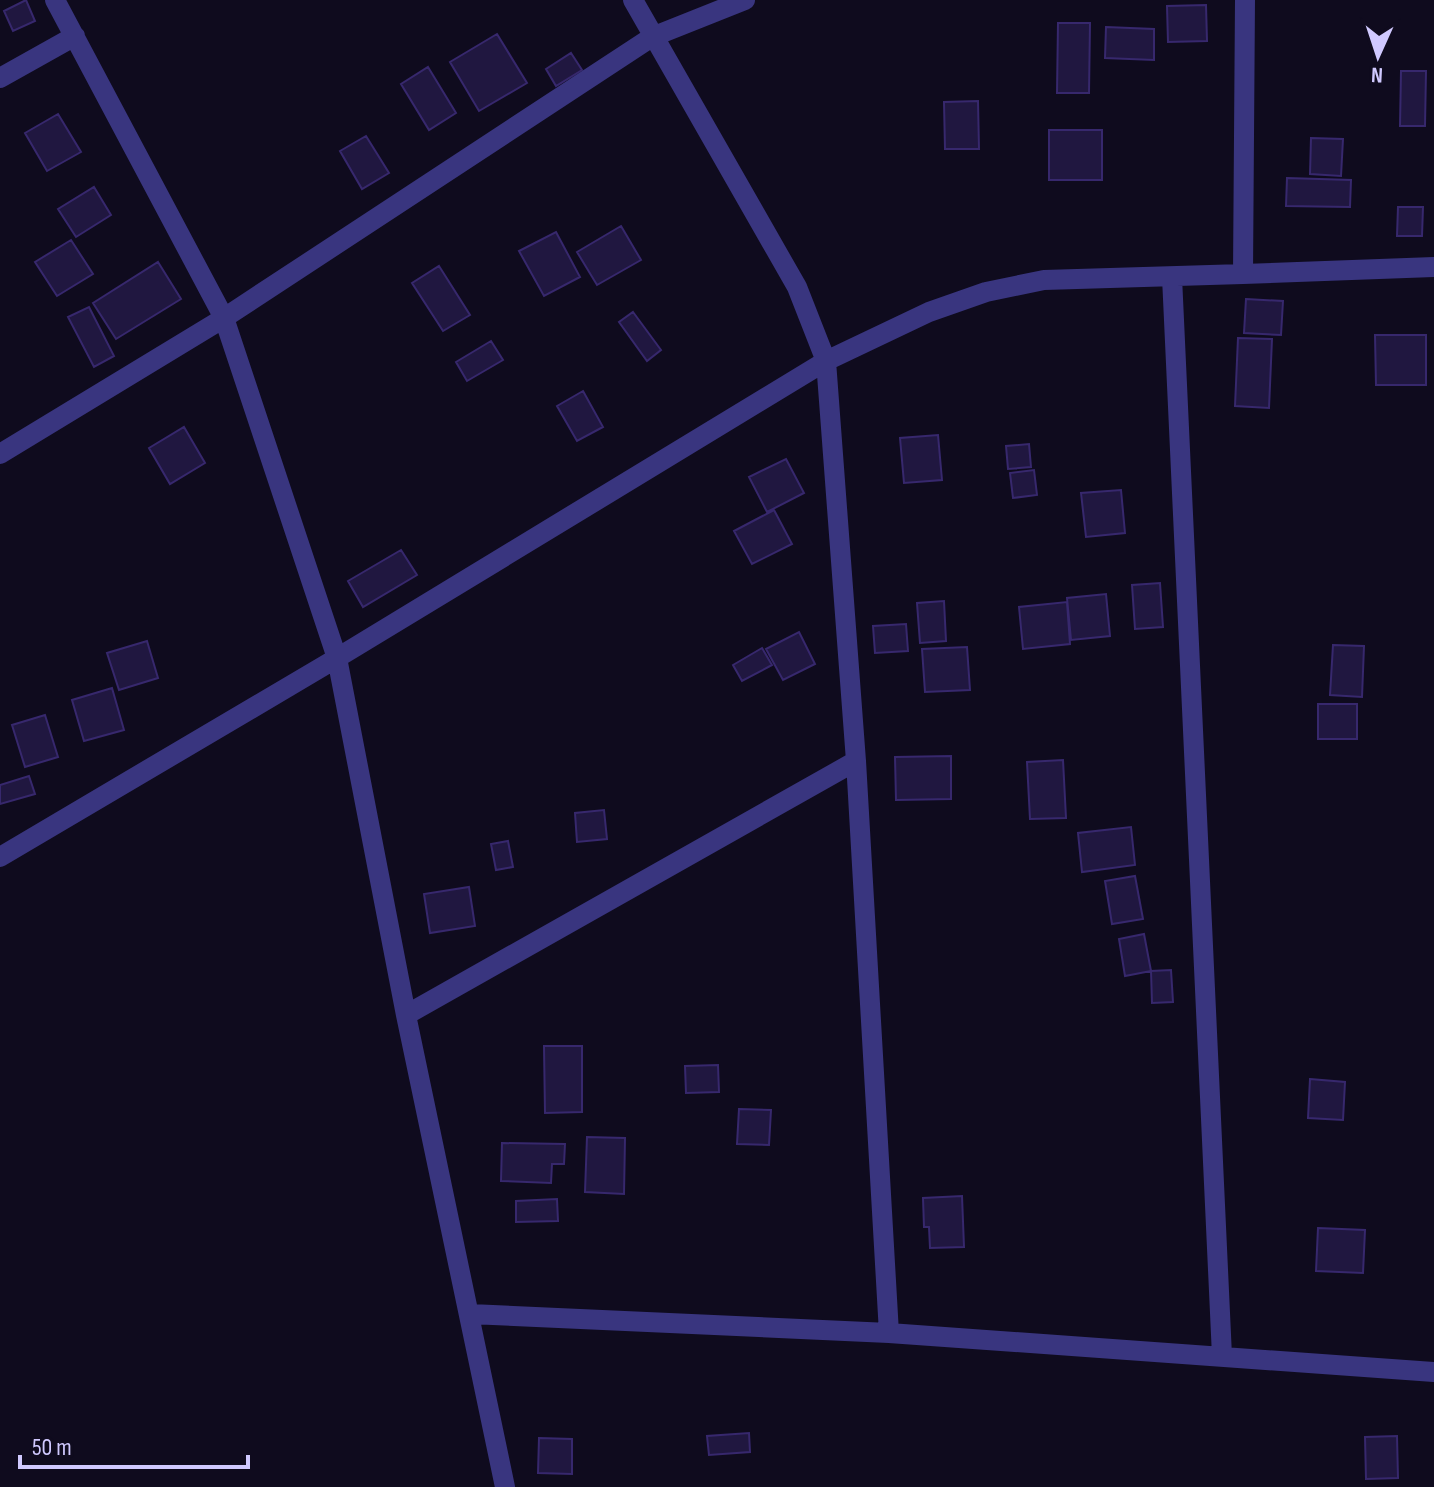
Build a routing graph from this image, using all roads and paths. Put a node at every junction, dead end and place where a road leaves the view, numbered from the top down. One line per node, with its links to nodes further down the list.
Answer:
1 (633, 0): 6 (street)
2 (745, 0): 6 (street)
3 (1245, 0): 9 (street)
4 (63, 3): 5 (street)
5 (75, 36): 7 (street); 11 (street)
6 (652, 37): 11 (street); 12 (street)
7 (0, 78)
8 (1434, 267): 9 (street)
9 (1243, 274): 10 (street)
10 (1172, 277): 12 (street); 20 (street)
11 (224, 318): 13 (street); 14 (street)
12 (826, 361): 14 (street); 15 (street)
13 (0, 454)
14 (337, 658): 16 (street); 17 (street)
15 (856, 761): 17 (street); 19 (street)
16 (0, 857)
17 (406, 1015): 18 (street)
18 (470, 1314): 19 (street); 22 (street)
19 (889, 1333): 20 (street)
20 (1222, 1356): 21 (street)
21 (1434, 1372)
22 (505, 1487)

